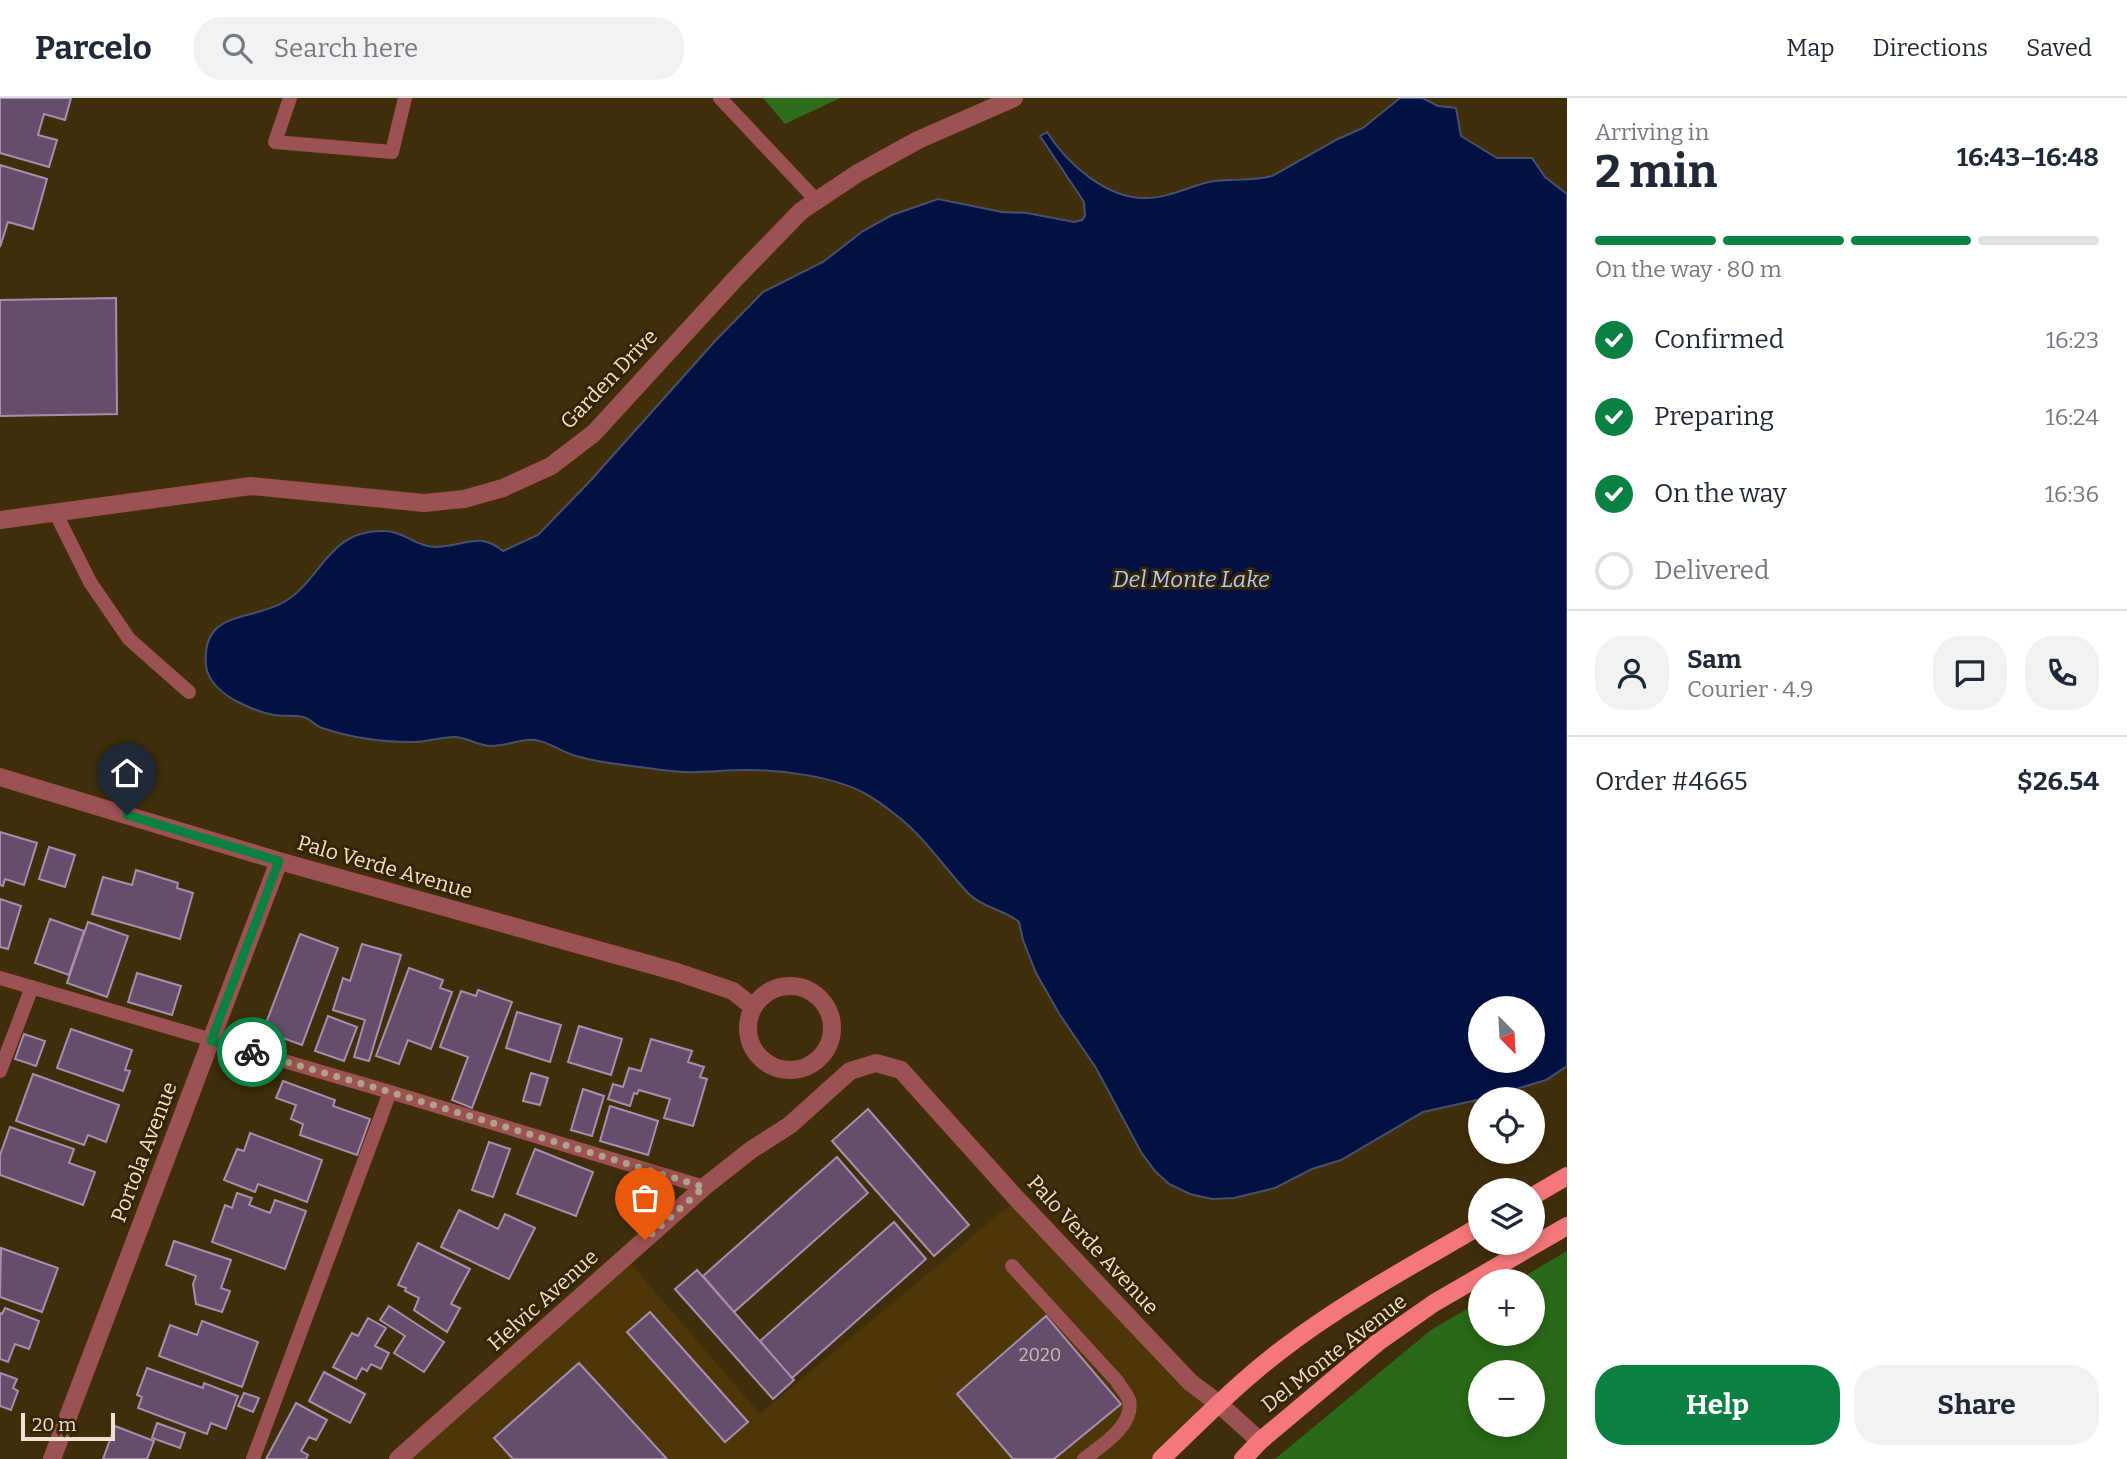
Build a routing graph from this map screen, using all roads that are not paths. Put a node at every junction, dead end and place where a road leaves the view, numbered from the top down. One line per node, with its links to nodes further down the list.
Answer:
1 (290, 98): 2 (lane)
2 (405, 98)
3 (720, 98): 5 (lane)
4 (1014, 98): 5 (street, Garden Drive)
5 (817, 201): 6 (street, Garden Drive)
6 (55, 512): 7 (street, Garden Drive); 8 (lane)
7 (0, 520)
8 (189, 692)
9 (0, 777): 10 (street, Palo Verde Avenue)
10 (279, 861): 13 (street, Palo Verde Avenue); 14 (street, Portola Avenue)
11 (0, 978): 12 (lane)
12 (32, 987): 14 (lane); 16 (lane)
13 (753, 1007): 15 (street); 15 (street)
14 (211, 1041): 18 (lane); 27 (street, Portola Avenue)
15 (827, 1050): 17 (street)
16 (0, 1071)
17 (850, 1071): 20 (street, Helvic Avenue); 25 (street, Palo Verde Avenue)
18 (390, 1092): 20 (lane); 28 (lane)
19 (1567, 1176): 21 (main road)
20 (704, 1187): 29 (street, Helvic Avenue)
21 (1545, 1189)
22 (1567, 1226): 26 (main road, Del Monte Avenue)
23 (1468, 1233): 25 (main road, Del Monte Avenue)
24 (1012, 1266): 30 (lane)
25 (1219, 1404): 26 (street, Palo Verde Avenue); 31 (main road, Del Monte Avenue)
26 (1260, 1441): 32 (main road, Del Monte Avenue)
27 (52, 1459)
28 (253, 1459)
29 (398, 1459)
30 (1084, 1459)
31 (1161, 1459)
32 (1243, 1459)

